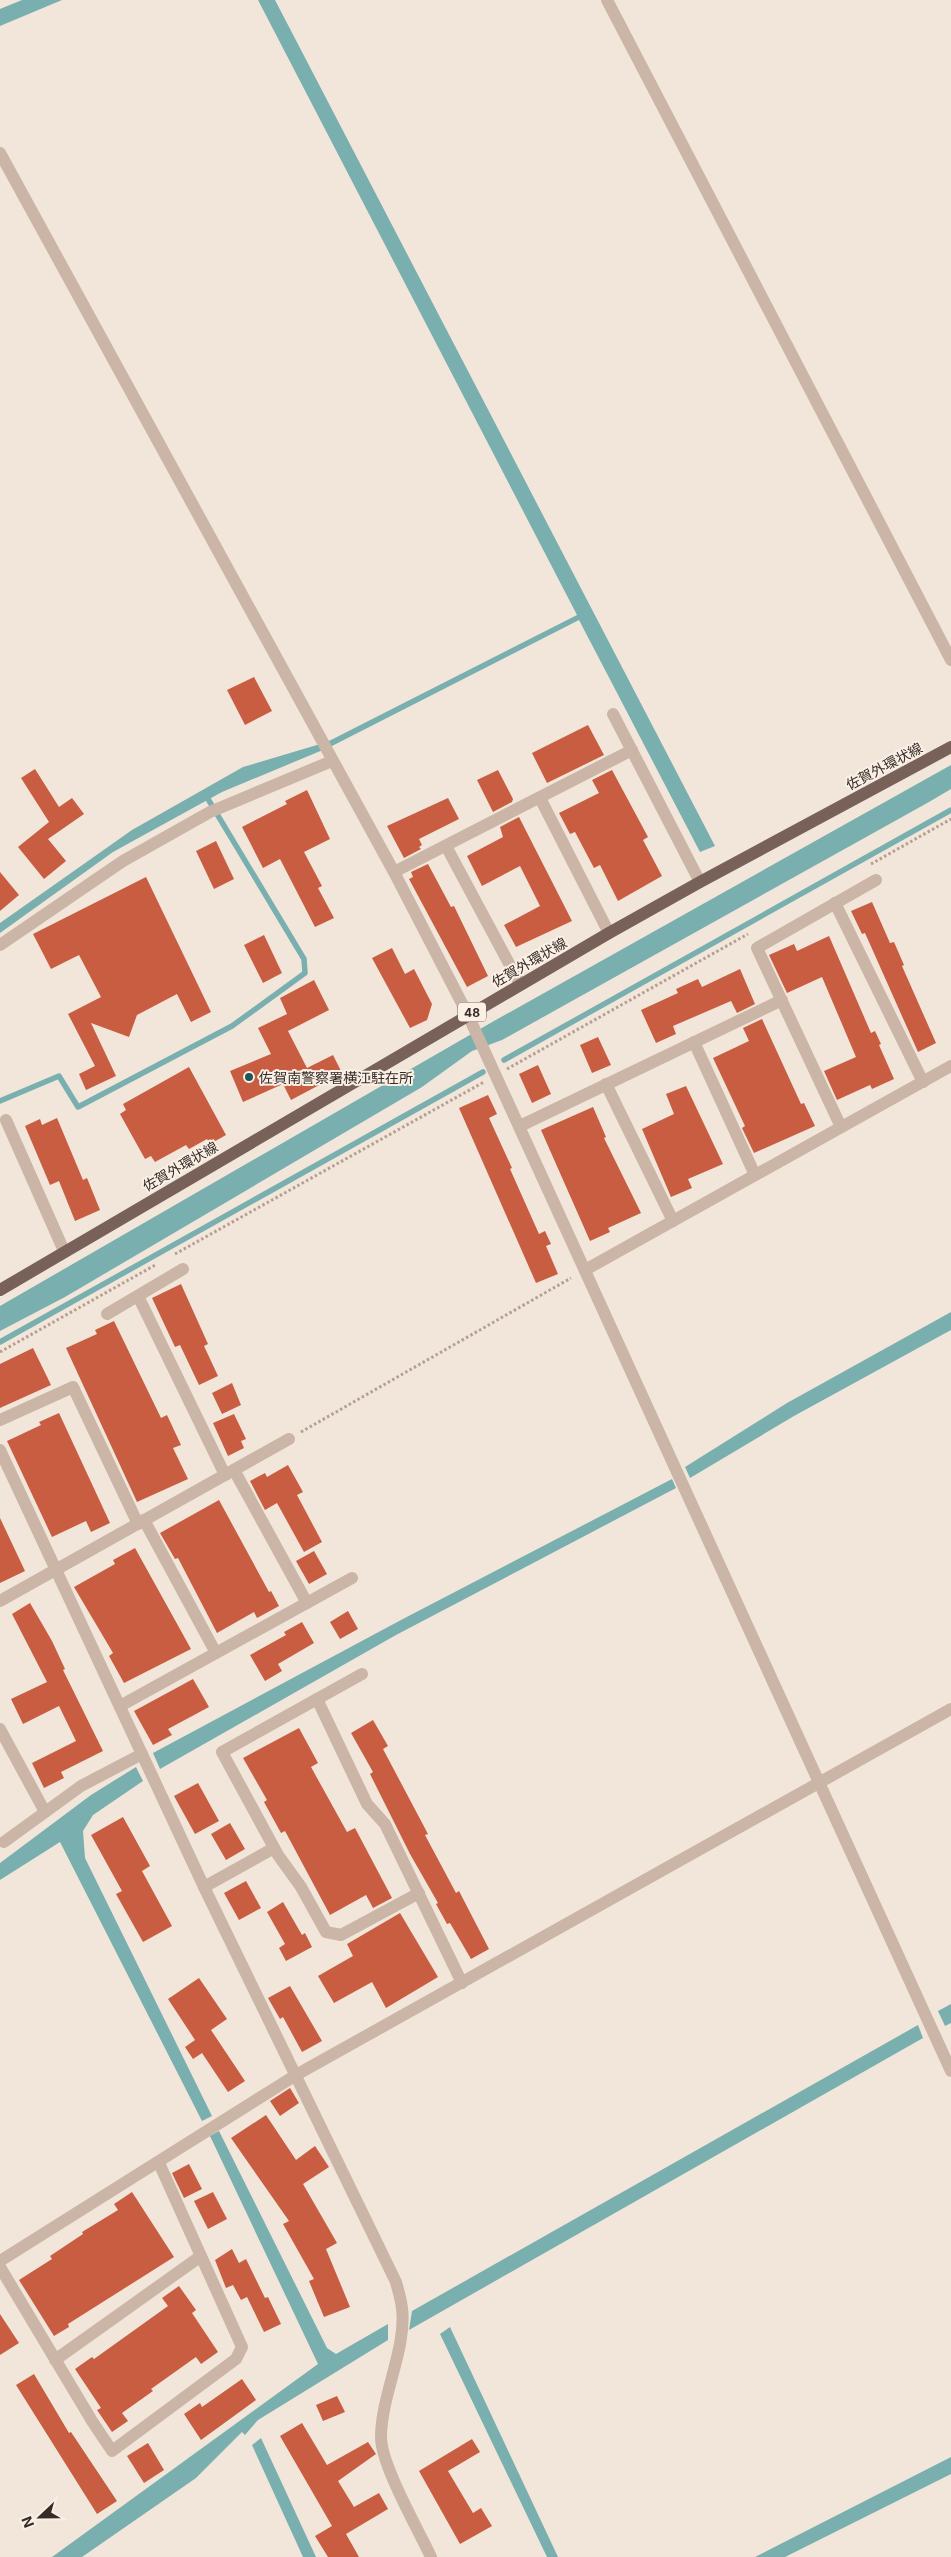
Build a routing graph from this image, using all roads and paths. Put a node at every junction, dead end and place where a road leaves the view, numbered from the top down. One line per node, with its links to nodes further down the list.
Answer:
1 (607, 0): 3 (street)
2 (0, 153): 7 (street)
3 (951, 660)
4 (613, 714): 6 (street)
5 (951, 747): 14 (main road, 佐賀外環状線 / 48)
6 (632, 750): 8 (street); 14 (street)
7 (330, 758): 12 (street); 18 (street)
8 (540, 798): 10 (street); 17 (street)
9 (951, 819): 11 (path)
10 (446, 846): 12 (street); 19 (street)
11 (865, 868)
12 (394, 872): 21 (street)
13 (876, 880): 15 (street)
14 (700, 882): 17 (main road, 佐賀外環状線 / 48)
15 (835, 903): 20 (street); 25 (street)
16 (754, 930): 24 (path)
17 (609, 933): 19 (main road, 佐賀外環状線 / 48)
18 (0, 945)
19 (520, 984): 21 (main road, 佐賀外環状線 / 48)
20 (782, 1000): 22 (street); 29 (street)
21 (469, 1018): 24 (street); 32 (main road, 佐賀外環状線 / 48)
22 (694, 1042): 26 (street); 30 (street)
23 (951, 1066): 25 (street)
24 (497, 1075): 28 (street); 33 (path)
25 (923, 1082): 29 (street)
26 (606, 1084): 28 (street); 31 (street)
27 (6, 1120): 32 (street)
28 (520, 1126): 36 (street)
29 (841, 1127): 30 (street)
30 (755, 1175): 31 (street)
31 (673, 1221): 36 (street)
32 (64, 1251): 37 (main road, 佐賀外環状線 / 48)
33 (174, 1255)
34 (166, 1260): 40 (path)
35 (183, 1269): 38 (street)
36 (585, 1270): 42 (path); 57 (street)
37 (0, 1290)
38 (138, 1296): 39 (street); 44 (street)
39 (107, 1314)
40 (0, 1352)
41 (0, 1420): 45 (street)
42 (289, 1439): 44 (street)
43 (0, 1450): 46 (street)
44 (229, 1472): 45 (street); 49 (street)
45 (141, 1522): 46 (street); 50 (street)
46 (56, 1570): 48 (street); 53 (street)
47 (352, 1578): 49 (street)
48 (0, 1601)
49 (307, 1603): 50 (street)
50 (216, 1653): 53 (street)
51 (362, 1674): 52 (street)
52 (317, 1699): 60 (street); 62 (street)
53 (120, 1706): 56 (street)
54 (951, 1709): 57 (street)
55 (0, 1728): 58 (street)
56 (142, 1754): 58 (street); 61 (street)
57 (820, 1782): 63 (street); 64 (street)
58 (45, 1812): 59 (street)
59 (4, 1842)
60 (274, 1848): 61 (street); 62 (street)
61 (204, 1887): 65 (street)
62 (419, 1893): 63 (street)
63 (462, 1983): 65 (street)
64 (951, 2071)
65 (296, 2075): 66 (street); 71 (street)
66 (159, 2163): 67 (street); 68 (street)
67 (201, 2256): 70 (street); 70 (street)
68 (0, 2261)
69 (0, 2267): 70 (street)
70 (55, 2360)
71 (431, 2557)

